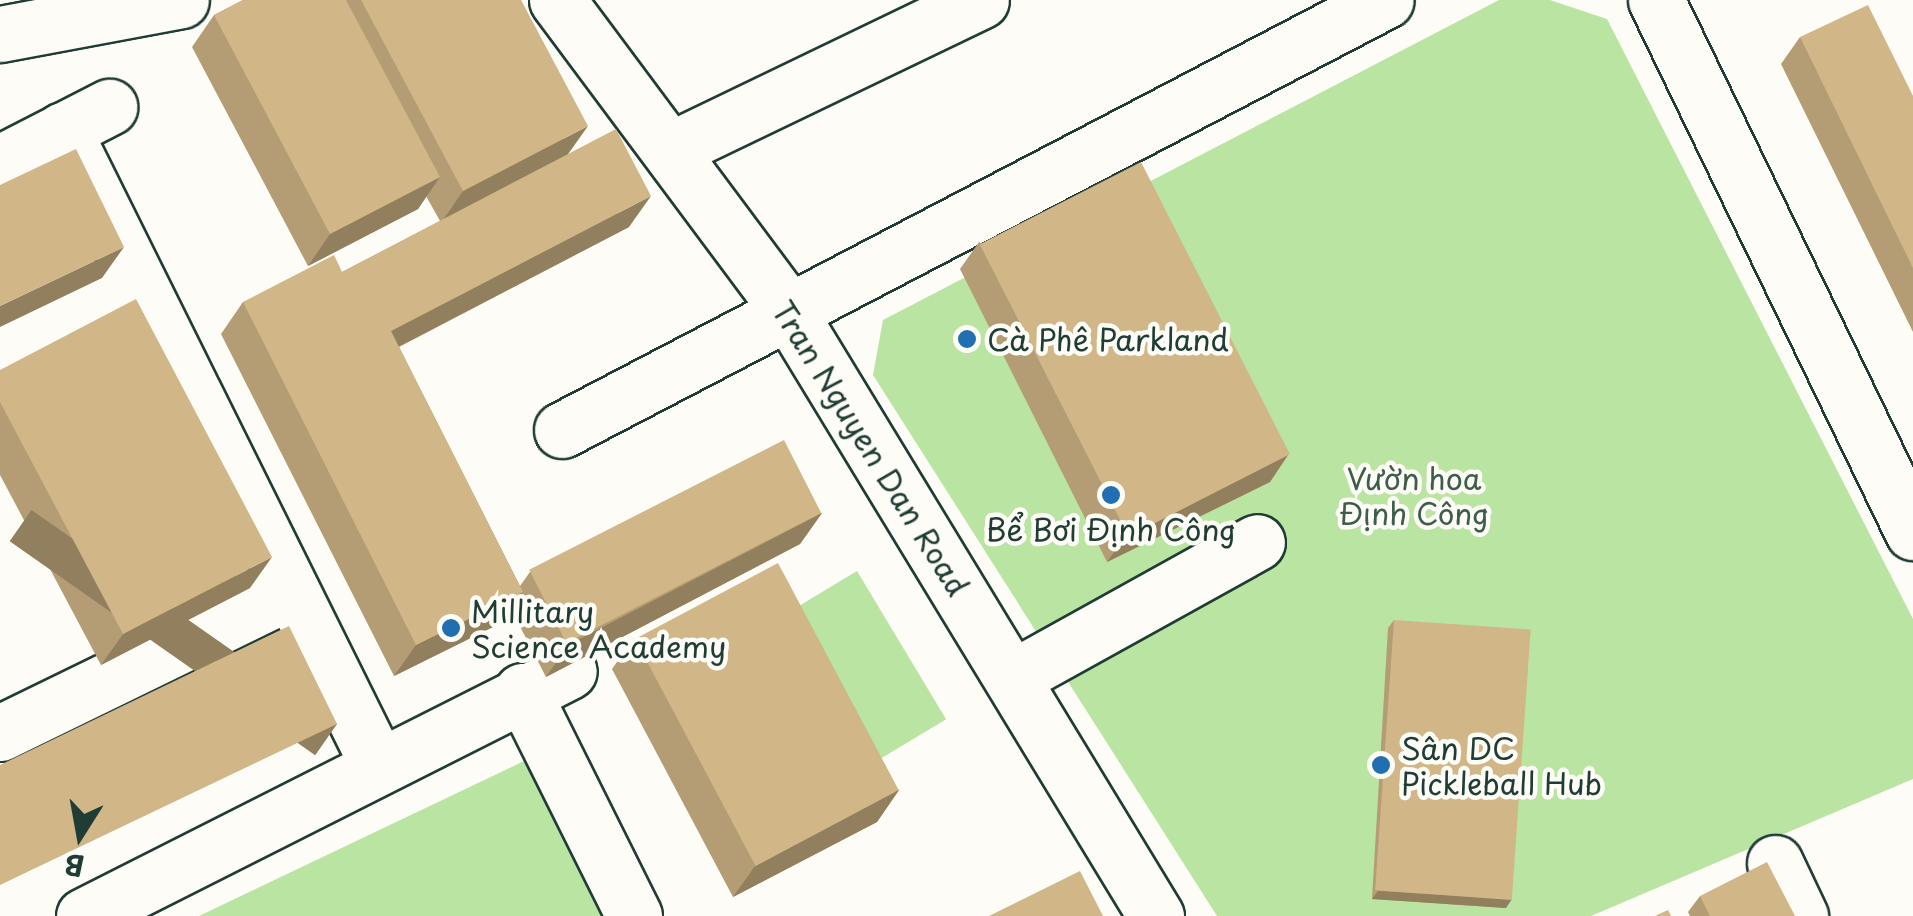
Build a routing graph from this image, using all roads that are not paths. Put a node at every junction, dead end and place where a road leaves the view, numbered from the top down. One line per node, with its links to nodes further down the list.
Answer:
1 (181, 0): 6 (street)
2 (557, 0): 7 (street, Tran Nguyen Dan Road)
3 (981, 0): 7 (street)
4 (1386, 0): 10 (street)
5 (1656, 0): 13 (street)
6 (0, 34)
7 (670, 150): 10 (street, Tran Nguyen Dan Road)
8 (0, 162): 9 (street)
9 (135, 284): 11 (street); 15 (street)
10 (785, 306): 12 (street); 16 (street, Tran Nguyen Dan Road)
11 (0, 352)
12 (562, 430)
13 (1913, 532)
14 (1257, 542): 16 (street)
15 (289, 592): 17 (street); 18 (street)
16 (1012, 678): 22 (street, Tran Nguyen Dan Road)
17 (0, 733)
18 (376, 763): 20 (street); 21 (street)
19 (1775, 863): 23 (street)
20 (90, 915)
21 (634, 916)
22 (1156, 916)
23 (1800, 916)

